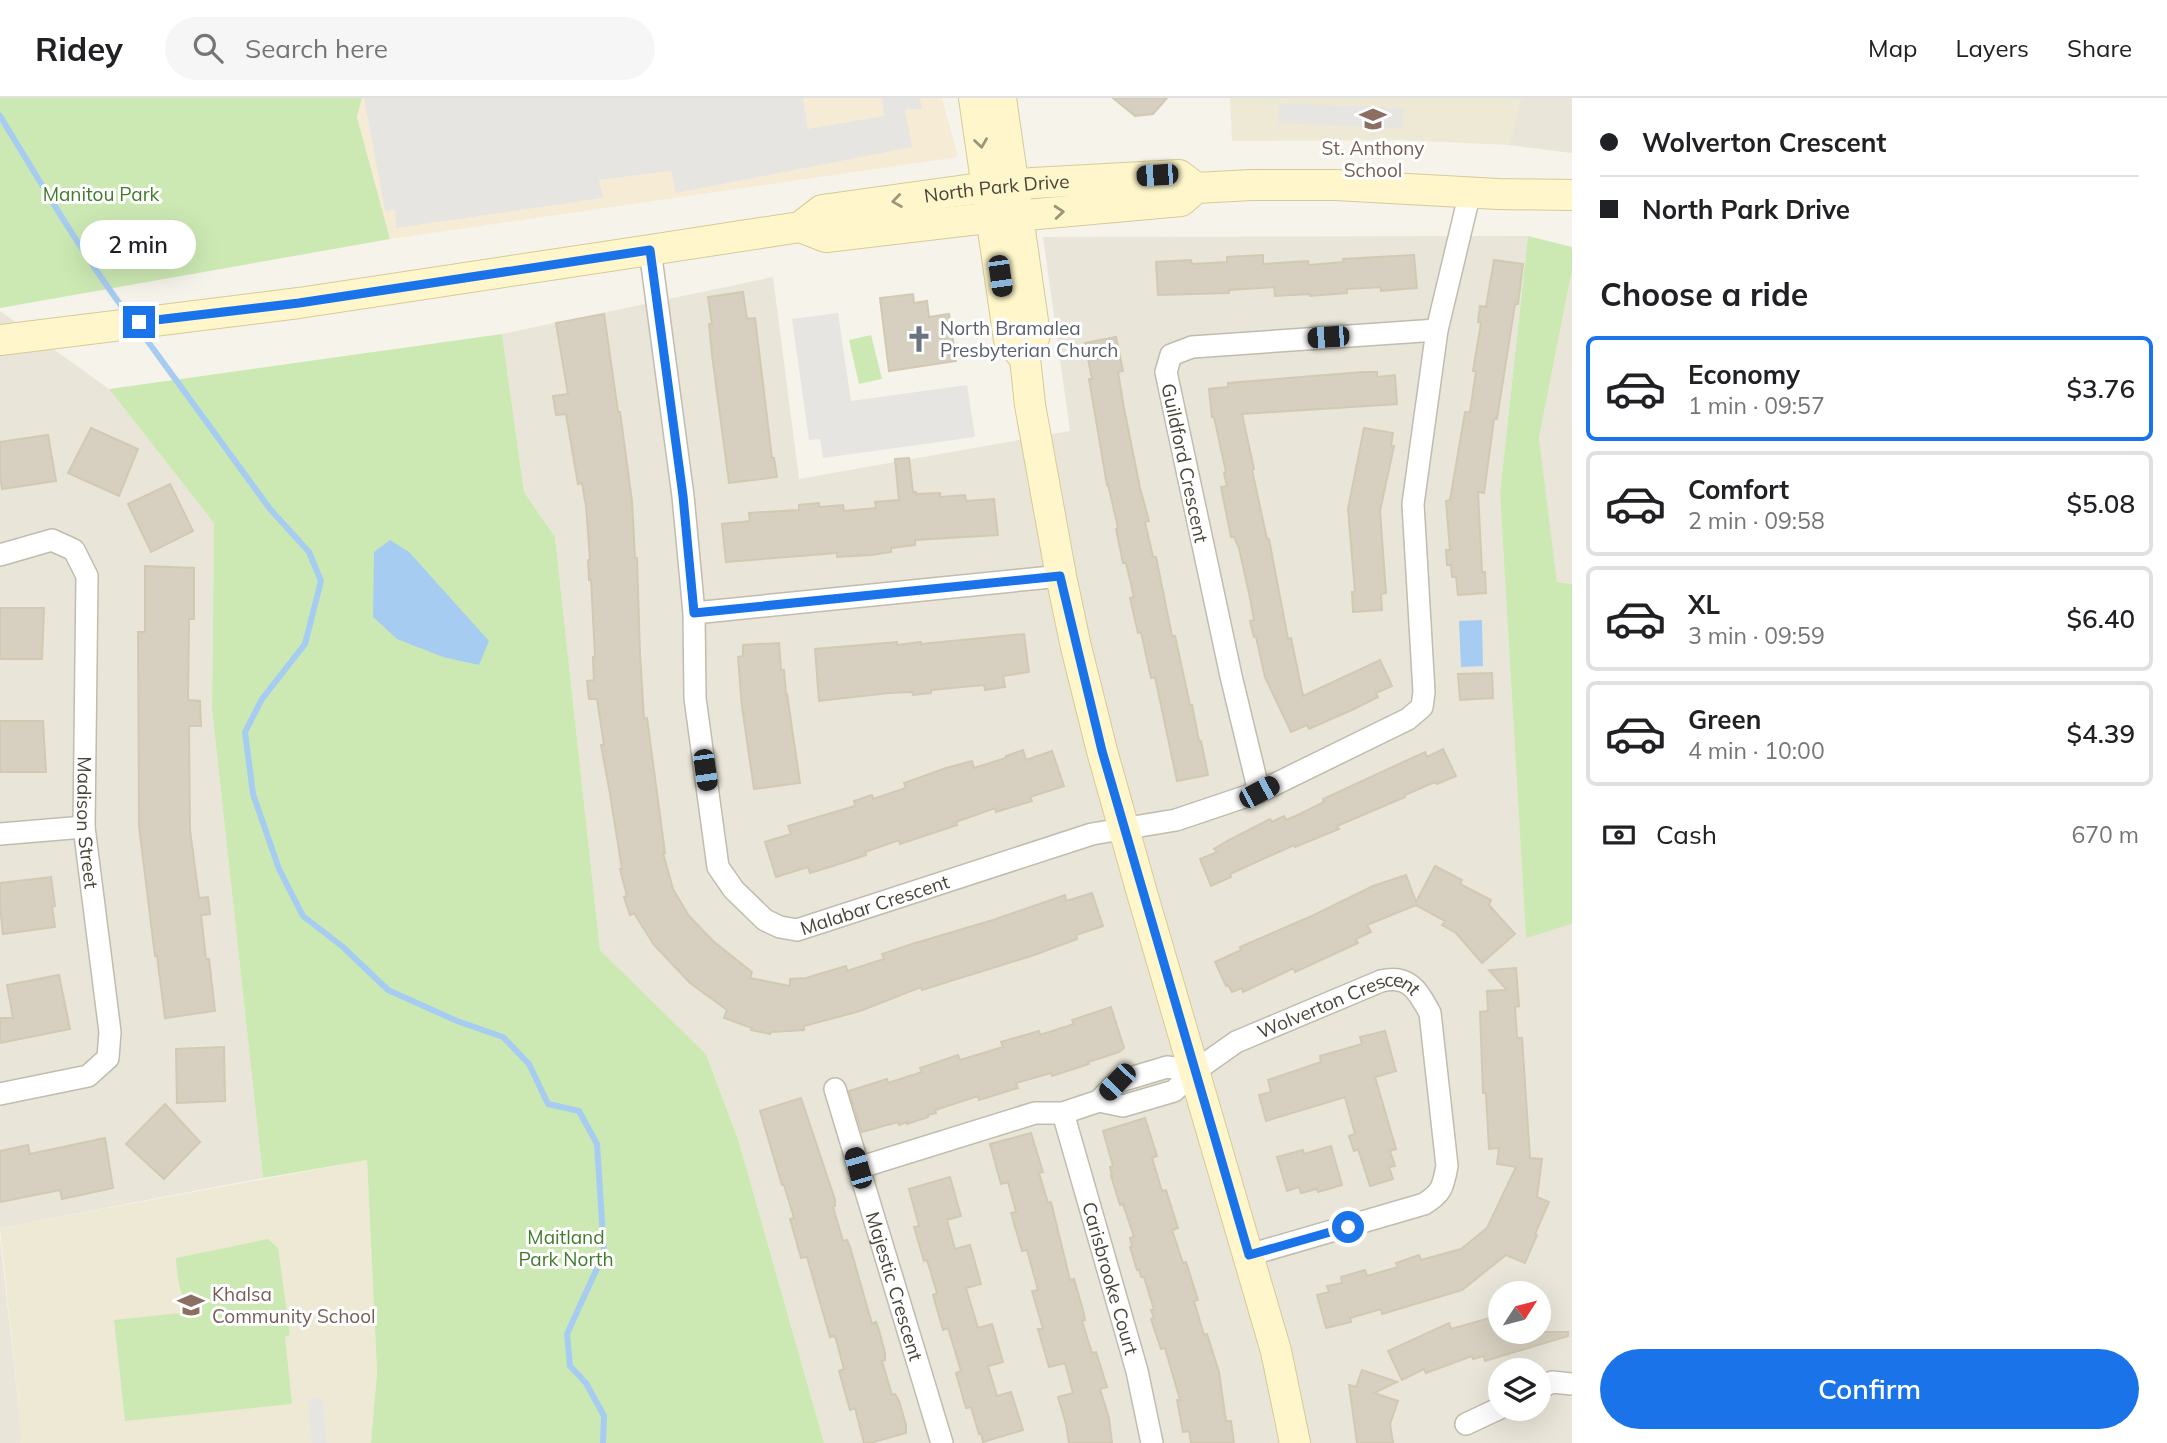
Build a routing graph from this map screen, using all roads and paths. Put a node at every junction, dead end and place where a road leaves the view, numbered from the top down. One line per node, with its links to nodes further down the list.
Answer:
1 (974, 98): 3 (main road, one-way to 3)
2 (1001, 98): 3 (main road)
3 (1000, 187): 4 (main road, North Park Drive); 7 (main road); 8 (main road, North Park Drive, one-way to 8)
4 (1196, 188): 5 (main road, North Park Drive); 7 (main road, North Park Drive, one-way to 4)
5 (1470, 192): 6 (main road, North Park Drive); 10 (street)
6 (1572, 195)
7 (1004, 217): 8 (main road, North Park Drive); 13 (main road)
8 (800, 227): 9 (main road, North Park Drive)
9 (650, 250): 11 (main road, North Park Drive); 14 (street, Malabar Crescent)
10 (1437, 330): 15 (street); 15 (street, Guildford Crescent)
11 (0, 340)
12 (0, 555): 16 (street, Madison Street)
13 (1060, 576): 14 (street); 17 (main road)
14 (694, 613): 17 (street, Malabar Crescent)
15 (1259, 792): 17 (street)
16 (84, 827): 18 (street); 21 (street, Madison Street)
17 (1124, 829): 19 (main road)
18 (0, 834)
19 (1195, 1071): 22 (street); 24 (main road); 24 (street, Wolverton Crescent)
20 (835, 1089): 23 (street, Majestic Crescent)
21 (0, 1094)
22 (1063, 1113): 23 (street); 30 (street, Carisbrooke Court)
23 (858, 1168): 29 (street, Majestic Crescent)
24 (1249, 1255): 31 (main road)
25 (1551, 1382): 26 (street)
26 (1572, 1384)
27 (1488, 1414): 28 (street)
28 (1466, 1424)
29 (942, 1443)
30 (1152, 1443)
31 (1295, 1443)

